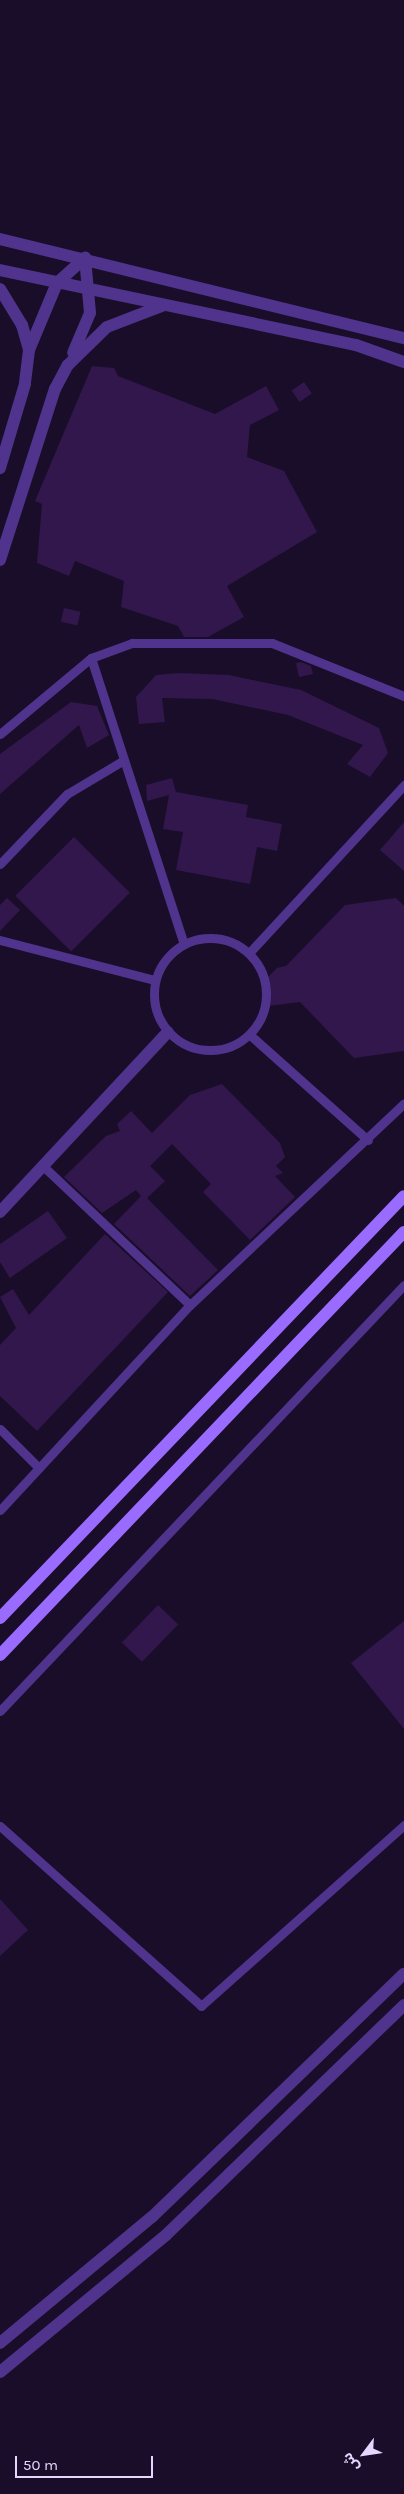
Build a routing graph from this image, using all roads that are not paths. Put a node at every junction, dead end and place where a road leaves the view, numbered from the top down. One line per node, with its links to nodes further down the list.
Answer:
1 (0, 239): 2 (street)
2 (85, 258): 4 (street); 6 (street); 8 (street)
3 (0, 270): 4 (street)
4 (58, 283): 6 (street); 9 (street)
5 (0, 289): 9 (street)
6 (90, 290): 7 (street); 11 (street)
7 (164, 305): 10 (street); 11 (street)
8 (404, 338)
9 (29, 350): 12 (street)
10 (404, 362)
11 (68, 365): 13 (street)
12 (0, 468)
13 (0, 560)
14 (91, 658): 15 (lane); 16 (lane); 17 (lane)
15 (404, 696)
16 (0, 734)
17 (124, 760): 19 (lane); 21 (lane)
18 (404, 785): 22 (lane)
19 (0, 864)
20 (0, 940): 23 (lane)
21 (184, 944): 22 (lane); 23 (lane)
22 (249, 953): 25 (lane)
23 (155, 980): 24 (lane)
24 (168, 1032): 25 (lane); 28 (street)
25 (250, 1035): 27 (lane)
26 (404, 1103): 27 (lane)
27 (368, 1140): 33 (lane)
28 (43, 1166): 30 (street); 33 (lane)
29 (404, 1196): 37 (main road)
30 (0, 1212)
31 (404, 1232): 38 (main road)
32 (404, 1285): 39 (lane)
33 (190, 1305): 35 (lane)
34 (0, 1429): 35 (lane)
35 (39, 1468): 36 (lane)
36 (0, 1510)
37 (0, 1618)
38 (0, 1655)
39 (0, 1711)
40 (404, 1825): 41 (lane)
41 (0, 1826)
42 (404, 1974): 44 (street)
43 (404, 2005): 45 (street)
44 (0, 2343)
45 (0, 2372)

